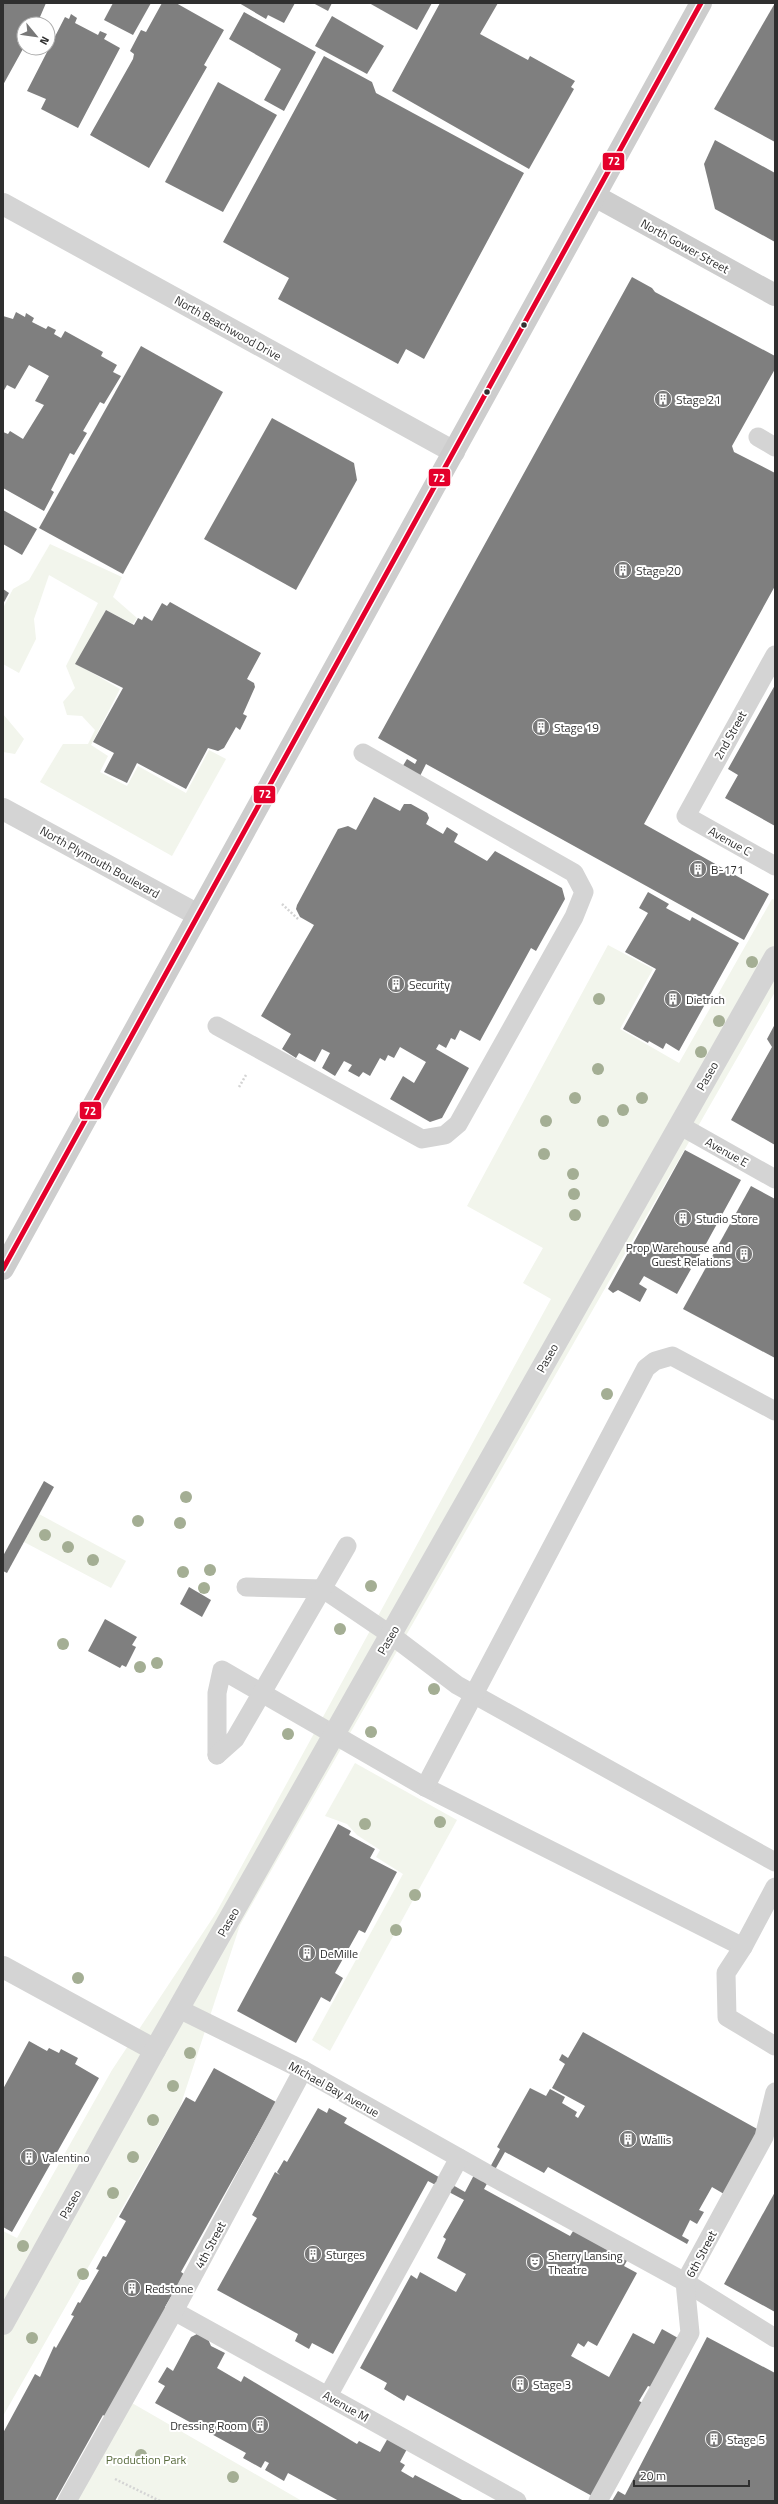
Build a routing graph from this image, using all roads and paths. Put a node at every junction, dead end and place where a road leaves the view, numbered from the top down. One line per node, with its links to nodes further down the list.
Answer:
1 (701, 3): 2 (main road)
2 (595, 196): 4 (main road, North Gower Street); 7 (main road)
3 (3, 204): 7 (street, North Beachwood Drive)
4 (775, 295)
5 (758, 437): 6 (lane)
6 (775, 447)
7 (454, 452): 14 (main road)
8 (775, 654): 11 (lane, 2nd Street)
9 (362, 753): 17 (lane)
10 (3, 809): 14 (street, North Plymouth Boulevard)
11 (686, 816): 12 (lane, Avenue C)
12 (775, 866)
13 (282, 904): 15 (path)
14 (198, 915): 20 (main road)
15 (298, 919)
16 (775, 957): 18 (street, Paseo)
17 (217, 1026)
18 (679, 1125): 19 (lane, Avenue E); 25 (street, Paseo)
19 (775, 1179)
20 (3, 1269)
21 (775, 1411): 27 (lane)
22 (347, 1546): 24 (lane)
23 (246, 1587): 24 (lane)
24 (322, 1589): 25 (lane); 26 (lane)
25 (392, 1635): 27 (lane); 28 (street, Paseo)
26 (263, 1694): 26 (lane); 28 (lane)
27 (473, 1695): 29 (lane); 30 (lane)
28 (334, 1735): 29 (lane); 34 (street, Paseo)
29 (425, 1787): 32 (lane)
30 (775, 1862)
31 (775, 1887): 32 (lane)
32 (743, 1947): 35 (lane)
33 (3, 1967): 36 (street)
34 (179, 2009): 36 (street, Paseo); 37 (lane, Michael Bay Avenue)
35 (775, 2046)
36 (155, 2050): 42 (street, Paseo)
37 (303, 2070): 39 (lane, Michael Bay Avenue); 41 (lane, 4th Street)
38 (774, 2103): 40 (lane, 6th Street)
39 (459, 2158): 40 (lane, Michael Bay Avenue); 44 (lane)
40 (685, 2282): 43 (lane, Michael Bay Avenue); 49 (lane, 6th Street)
41 (174, 2311): 44 (lane, Avenue M); 45 (lane, 4th Street)
42 (3, 2324)
43 (775, 2338)
44 (328, 2396): 48 (lane, Avenue M)
45 (87, 2466): 46 (lane, 4th Street); 47 (path)
46 (67, 2501)
47 (160, 2501)
48 (517, 2501)
49 (598, 2501)

